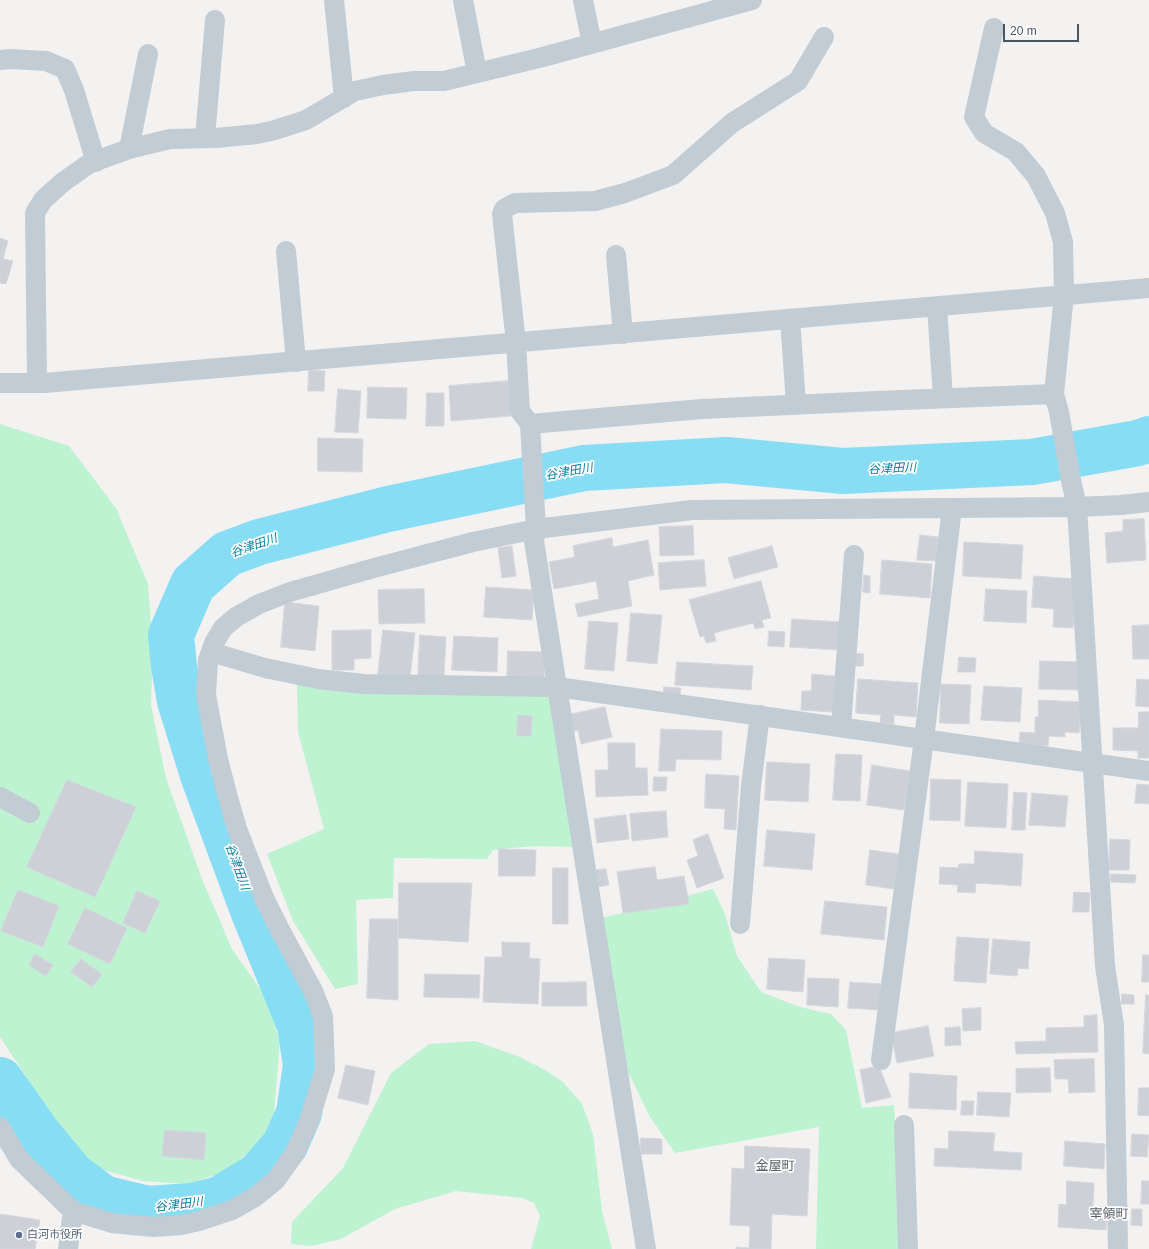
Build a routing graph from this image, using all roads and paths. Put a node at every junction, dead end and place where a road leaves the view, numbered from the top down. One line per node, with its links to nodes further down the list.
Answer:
1 (334, 0): 13 (street)
2 (463, 0): 12 (street)
3 (583, 0): 9 (street)
4 (752, 0): 5 (street)
5 (710, 6): 9 (street)
6 (215, 20): 14 (street)
7 (994, 28): 20 (street)
8 (824, 36): 24 (street)
9 (592, 44): 12 (street)
10 (148, 54): 15 (street)
11 (0, 60): 16 (street)
12 (476, 73): 13 (street)
13 (344, 98): 14 (street)
14 (205, 138): 15 (street)
15 (130, 149): 16 (street)
16 (96, 162): 27 (street)
17 (286, 251): 25 (street)
18 (616, 255): 23 (street)
19 (1149, 288): 20 (street)
20 (1064, 295): 21 (street); 29 (street)
21 (937, 306): 22 (street); 28 (street)
22 (790, 319): 23 (street); 30 (street)
23 (623, 334): 24 (street)
24 (516, 343): 25 (street); 31 (street)
25 (296, 362): 27 (street)
26 (0, 383): 27 (street)
27 (37, 383)
28 (943, 398): 29 (street); 30 (street)
29 (1056, 403): 33 (street)
30 (796, 404): 31 (street)
31 (531, 433): 35 (street)
32 (1149, 502): 33 (street)
33 (1077, 507): 34 (street); 42 (street)
34 (952, 508): 35 (street); 41 (street)
35 (535, 520): 37 (street); 38 (street)
36 (854, 555): 40 (street)
37 (211, 652): 38 (street); 50 (street)
38 (558, 687): 39 (street); 52 (street)
39 (760, 715): 40 (street); 46 (street)
40 (841, 727): 41 (street)
41 (924, 739): 42 (street); 47 (street)
42 (1093, 763): 43 (street); 54 (street)
43 (1149, 771)
44 (0, 797): 45 (street)
45 (30, 813)
46 (740, 924)
47 (881, 1060)
48 (904, 1125): 53 (street)
49 (0, 1127): 50 (street)
50 (73, 1211): 51 (street)
51 (68, 1249)
52 (646, 1249)
53 (908, 1249)
54 (1118, 1249)

